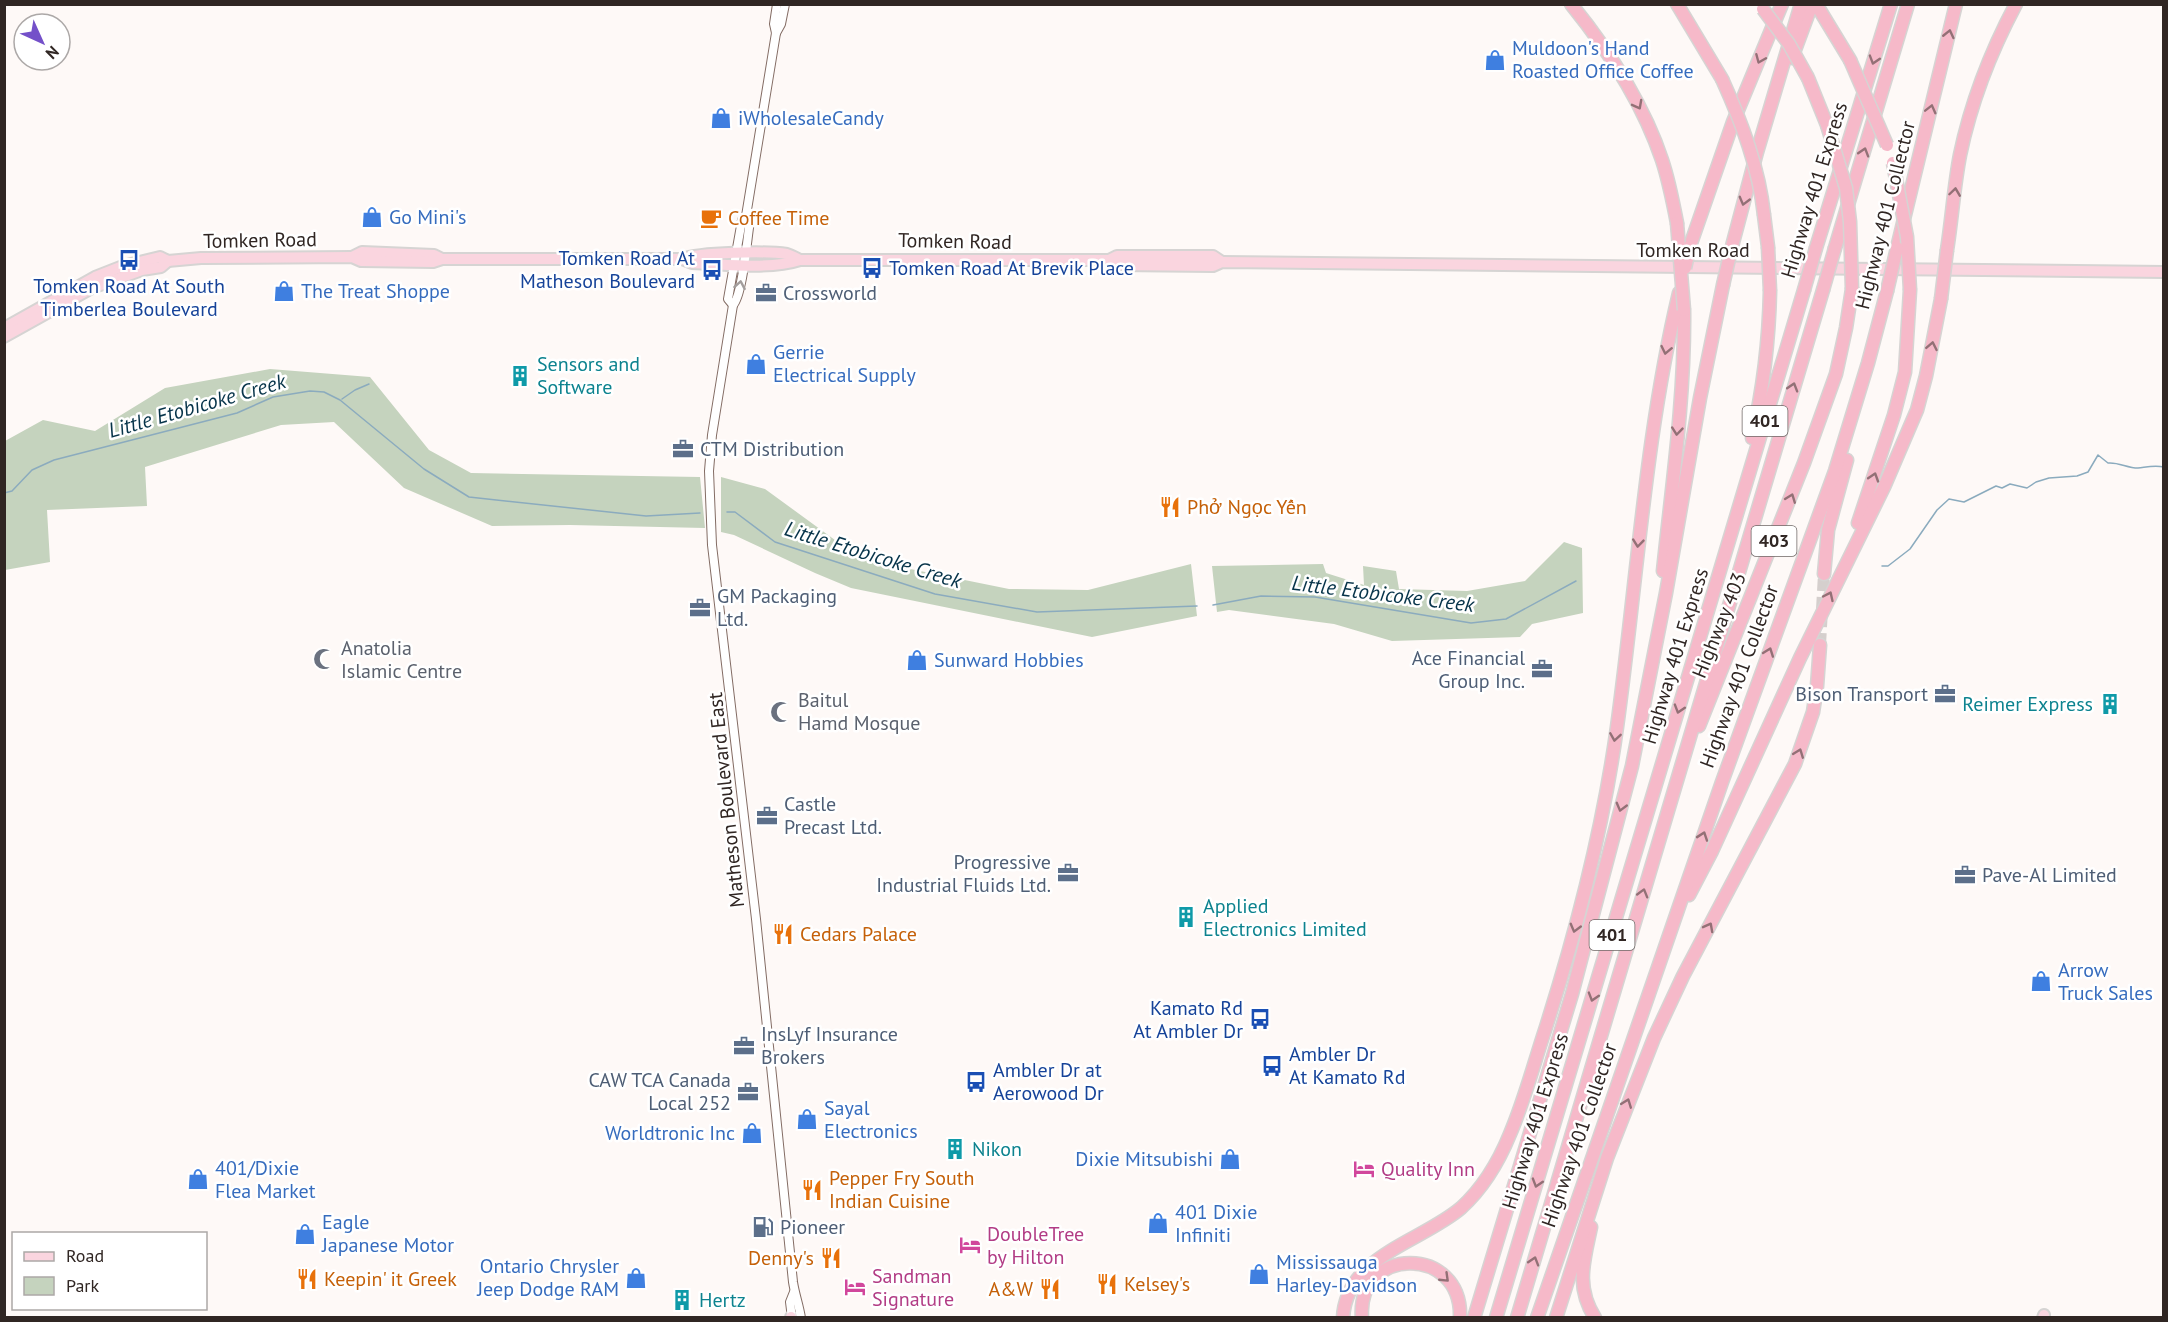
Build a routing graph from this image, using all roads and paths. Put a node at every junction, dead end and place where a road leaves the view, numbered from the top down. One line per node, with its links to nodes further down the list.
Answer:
1 (777, 4): 13 (street, Matheson Boulevard East)
2 (785, 4): 13 (street, Matheson Boulevard East)
3 (1570, 4): 25 (highway, one-way to 25, bridge)
4 (1677, 4): 21 (highway, Highway 403 / 403, bridge)
5 (1782, 4): 30 (highway, one-way to 30, bridge)
6 (1801, 4): 14 (highway, 401)
7 (1814, 4): 14 (highway); 22 (highway, one-way to 7, bridge)
8 (1891, 4): 21 (highway, Highway 401 Express / 401, one-way to 21, bridge)
9 (1908, 4): 26 (highway, Highway 401 Express / 401, one-way to 9, bridge)
10 (1956, 4): 20 (highway, Highway 401 Collector / 401, one-way to 10, bridge)
11 (2016, 4): 22 (highway, one-way to 11, bridge)
12 (1761, 7): 26 (highway, Highway 403 / 403, one-way to 12, bridge)
13 (776, 33): 15 (street, Matheson Boulevard East)
14 (1757, 152): 25 (highway, 401, one-way to 25, bridge)
15 (740, 259): 16 (main road, Tomken Road); 17 (main road, Tomken Road); 29 (street, Matheson Boulevard East)
16 (168, 261): 18 (main road, Tomken Road); 19 (main road, Tomken Road)
17 (2163, 272)
18 (4, 328)
19 (4, 337)
20 (1868, 363): 23 (highway); 27 (highway, Highway 401 Collector / 401, one-way to 20)
21 (1726, 553): 34 (highway, Highway 401 Express / 401, one-way to 34)
22 (1840, 572): 27 (highway, one-way to 22)
23 (1824, 574)
24 (1820, 645): 28 (highway, one-way to 24)
25 (1655, 647): 33 (highway, 401, one-way to 33)
26 (1675, 786): 35 (highway, Highway 401 Express / 401, one-way to 26)
27 (1671, 931): 36 (highway, Highway 401 Collector / 401)
28 (1607, 1158): 37 (highway); 38 (highway)
29 (794, 1317)
30 (1343, 1317)
31 (1362, 1317): 32 (highway, one-way to 32)
32 (1460, 1317)
33 (1474, 1317)
34 (1496, 1317)
35 (1517, 1317)
36 (1538, 1317)
37 (1556, 1317)
38 (1595, 1317)

